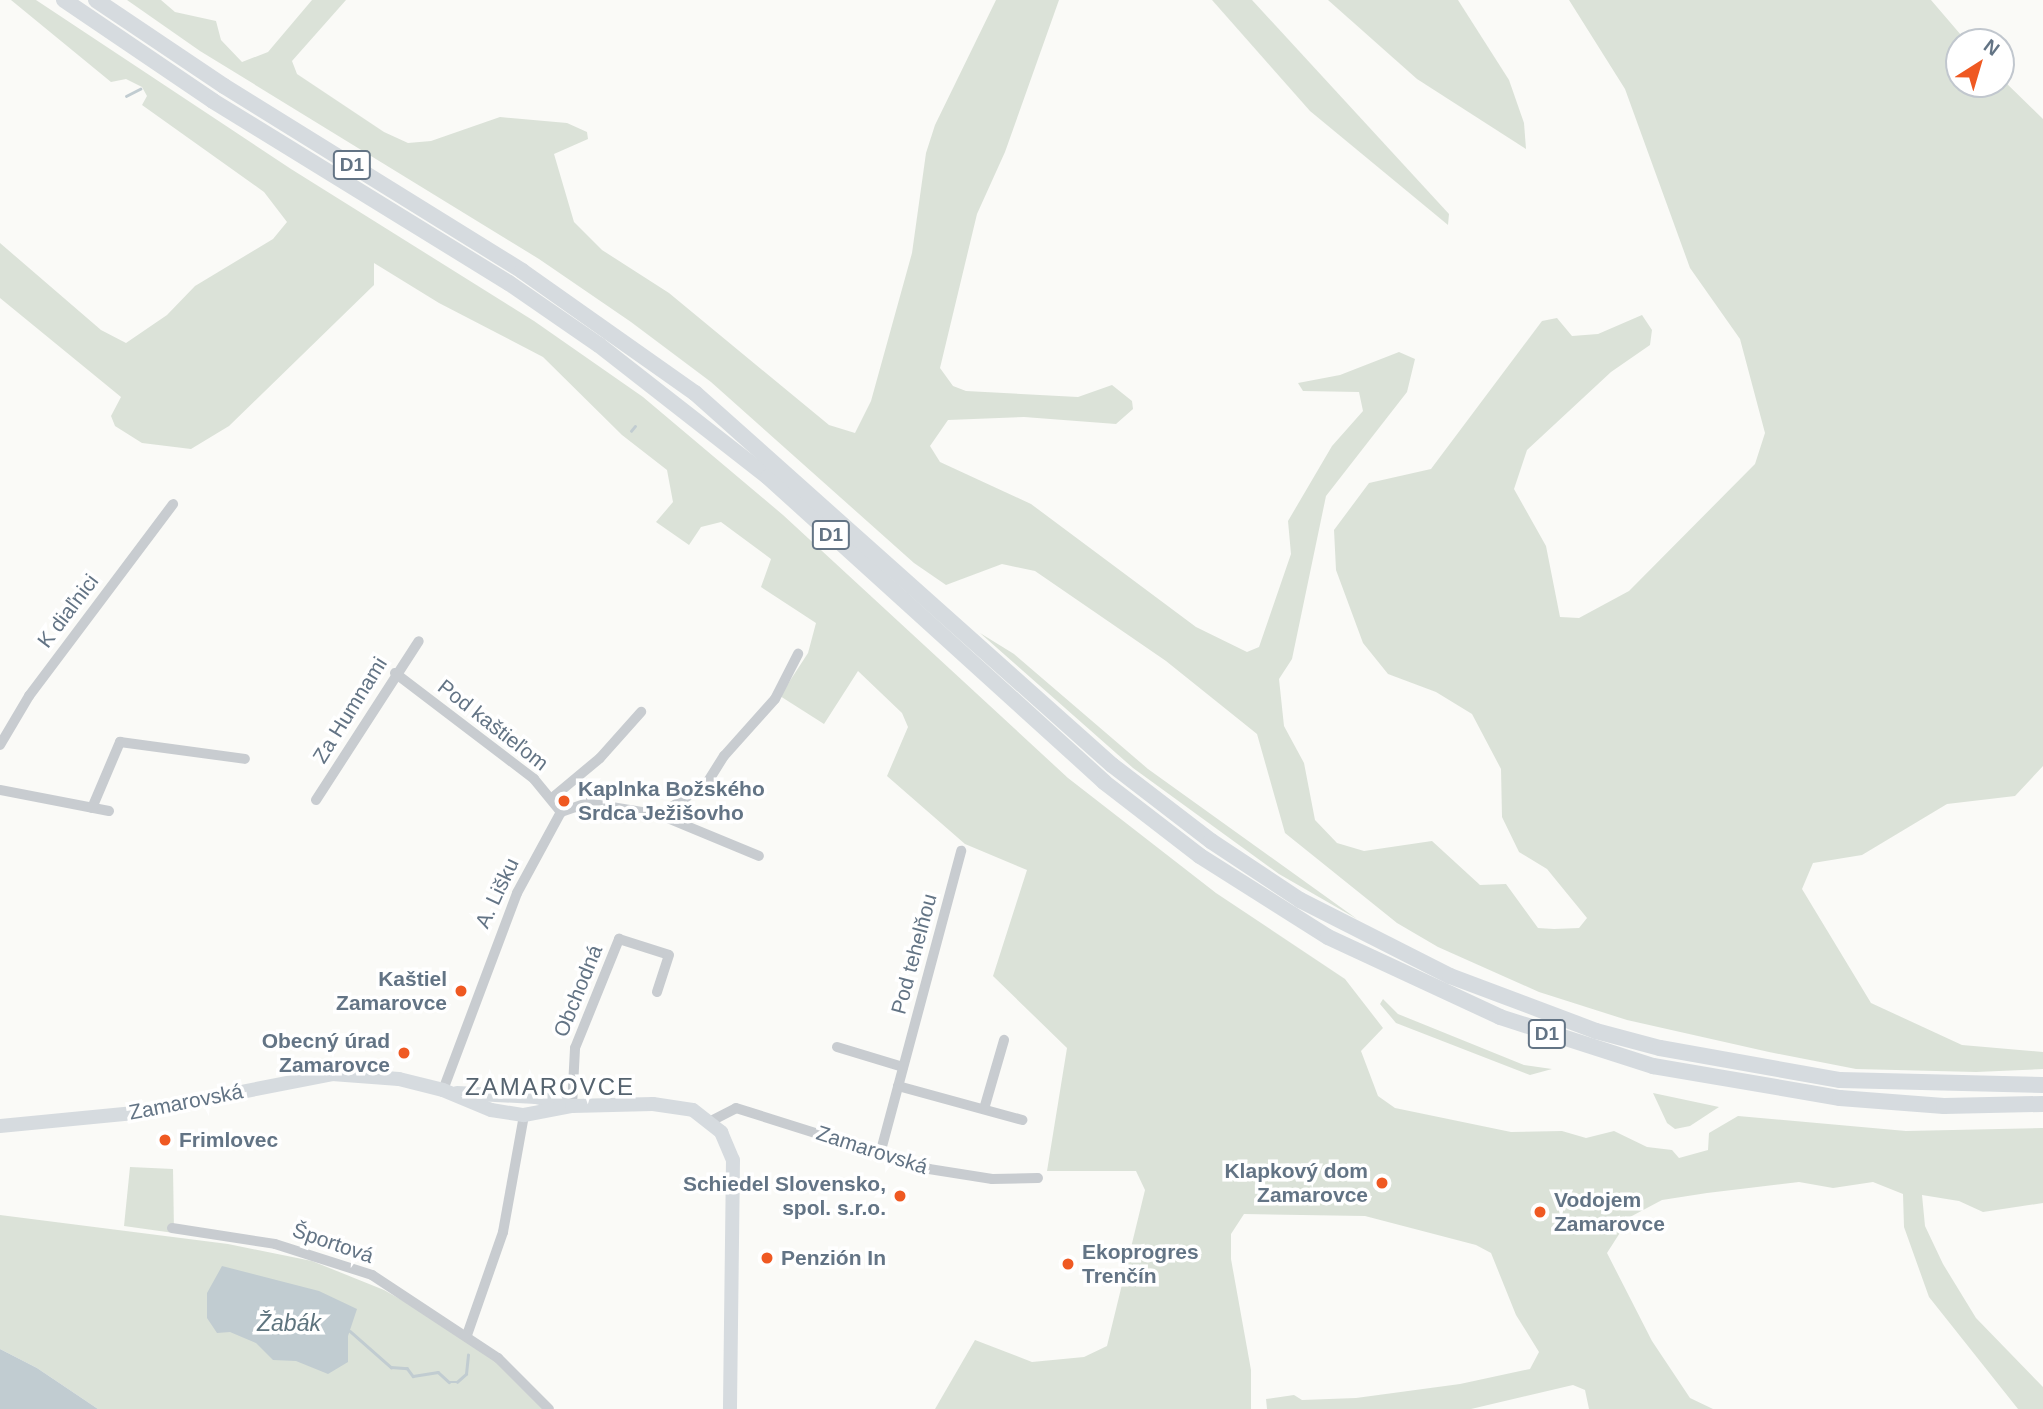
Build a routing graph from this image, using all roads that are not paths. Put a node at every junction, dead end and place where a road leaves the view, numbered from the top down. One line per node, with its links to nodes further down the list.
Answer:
1 (64, 0): 26 (highway, D1)
2 (96, 0): 23 (highway, D1)
3 (173, 503): 8 (street, K diaľnici)
4 (419, 642): 6 (street, Za Humnami)
5 (798, 654): 16 (street)
6 (395, 673): 11 (street, Pod kaštieľom); 12 (street, Za Humnami)
7 (641, 712): 11 (street)
8 (0, 745)
9 (245, 760): 13 (street)
10 (0, 790): 13 (street)
11 (552, 798): 15 (street, Pod kaštieľom)
12 (316, 800)
13 (92, 808): 14 (street)
14 (109, 811)
15 (561, 812): 16 (street); 25 (street, A. Lišku)
16 (660, 815): 18 (street)
17 (961, 851): 22 (street, Pod tehelňou)
18 (759, 856)
19 (657, 992): 27 (street, Obchodná)
20 (1004, 1040): 28 (street)
21 (837, 1047): 22 (street)
22 (903, 1067): 24 (street, Pod tehelňou)
23 (2043, 1085)
24 (898, 1086): 28 (street); 33 (street, Pod tehelňou)
25 (448, 1091): 27 (main road, Zamarovská); 29 (main road, Zamarovská); 32 (main road, Zamarovská)
26 (2043, 1104)
27 (572, 1106): 29 (main road, Zamarovská); 31 (main road, Zamarovská)
28 (984, 1109): 30 (street)
29 (524, 1115): 36 (street)
30 (1022, 1120)
31 (711, 1121): 33 (street, Zamarovská); 38 (main road)
32 (0, 1126)
33 (880, 1154): 34 (street, Zamarovská)
34 (1038, 1178)
35 (172, 1228): 36 (street, Športová)
36 (467, 1335): 37 (street, Športová)
37 (549, 1409)
38 (730, 1409)

